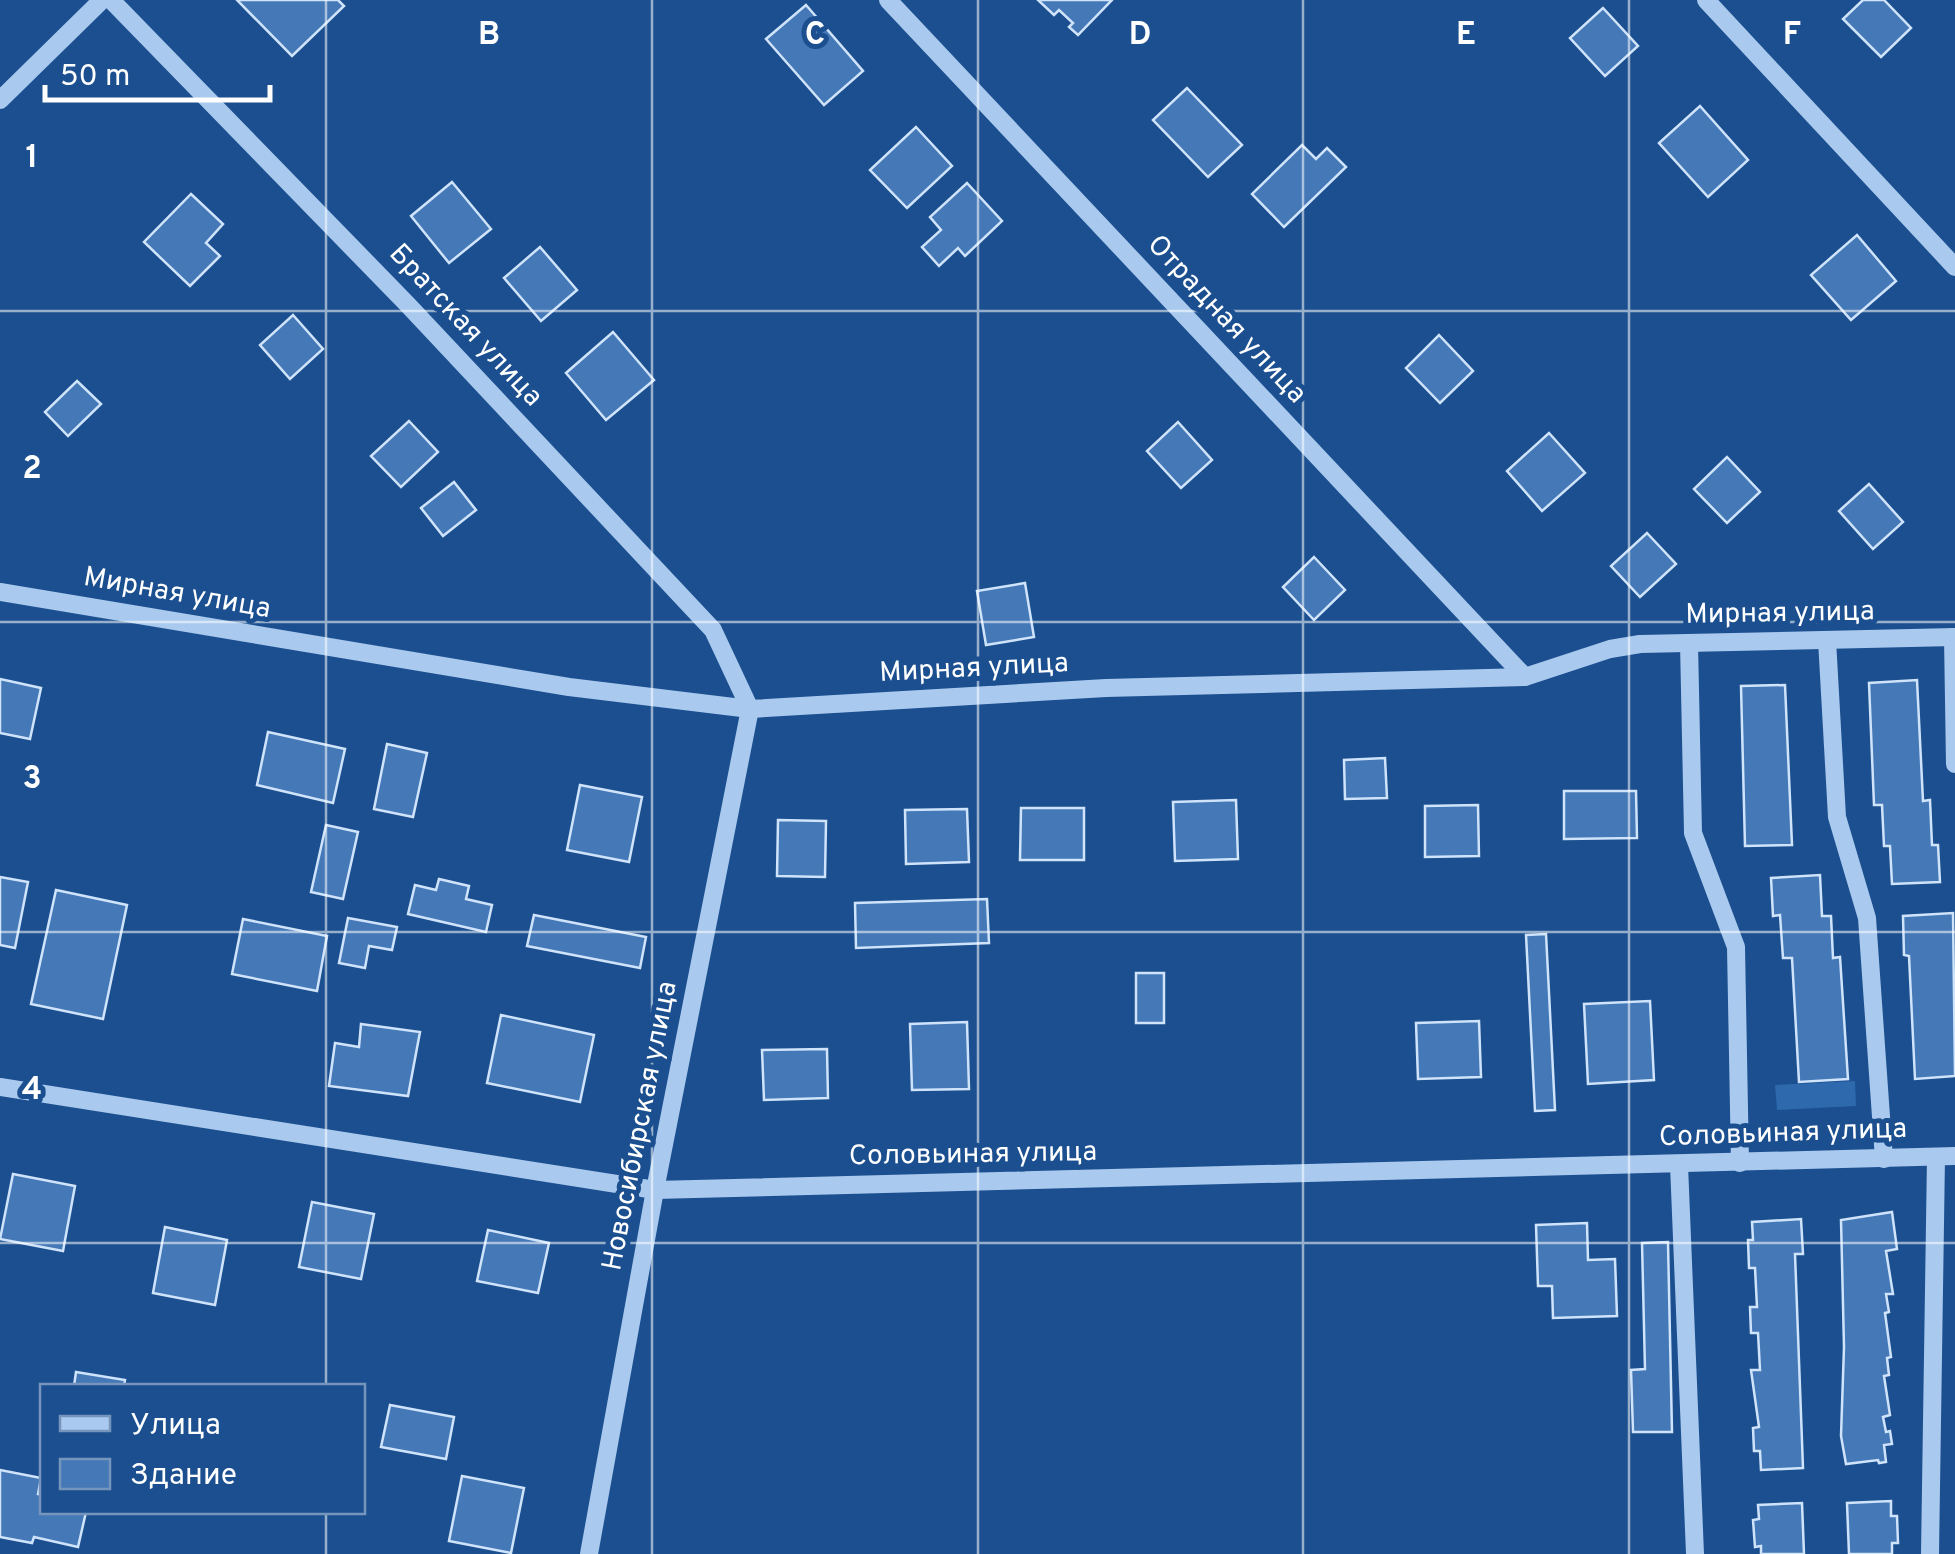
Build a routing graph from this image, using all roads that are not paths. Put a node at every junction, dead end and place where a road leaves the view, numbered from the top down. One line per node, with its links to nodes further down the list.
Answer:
1 (102, 0): 5 (street)
2 (112, 0): 12 (street, Братская улица)
3 (888, 0): 11 (street, Отрадная улица)
4 (1706, 0): 6 (street)
5 (0, 100)
6 (1955, 266)
7 (0, 592): 12 (street, Мирная улица)
8 (1954, 637): 9 (street, Мирная улица); 13 (street)
9 (1827, 640): 10 (street, Мирная улица); 16 (street)
10 (1689, 643): 11 (street, Мирная улица); 17 (street)
11 (1525, 677): 12 (street, Мирная улица)
12 (750, 709): 19 (street, Новосибирская улица)
13 (1955, 764)
14 (0, 1087): 19 (street, Соловьиная улица)
15 (1945, 1157): 16 (street, Соловьиная улица); 22 (street)
16 (1884, 1159): 17 (street, Соловьиная улица)
17 (1740, 1163): 18 (street, Соловьиная улица)
18 (1679, 1165): 19 (street, Соловьиная улица); 21 (street)
19 (655, 1190): 20 (street, Новосибирская улица)
20 (589, 1554)
21 (1695, 1554)
22 (1930, 1554)

